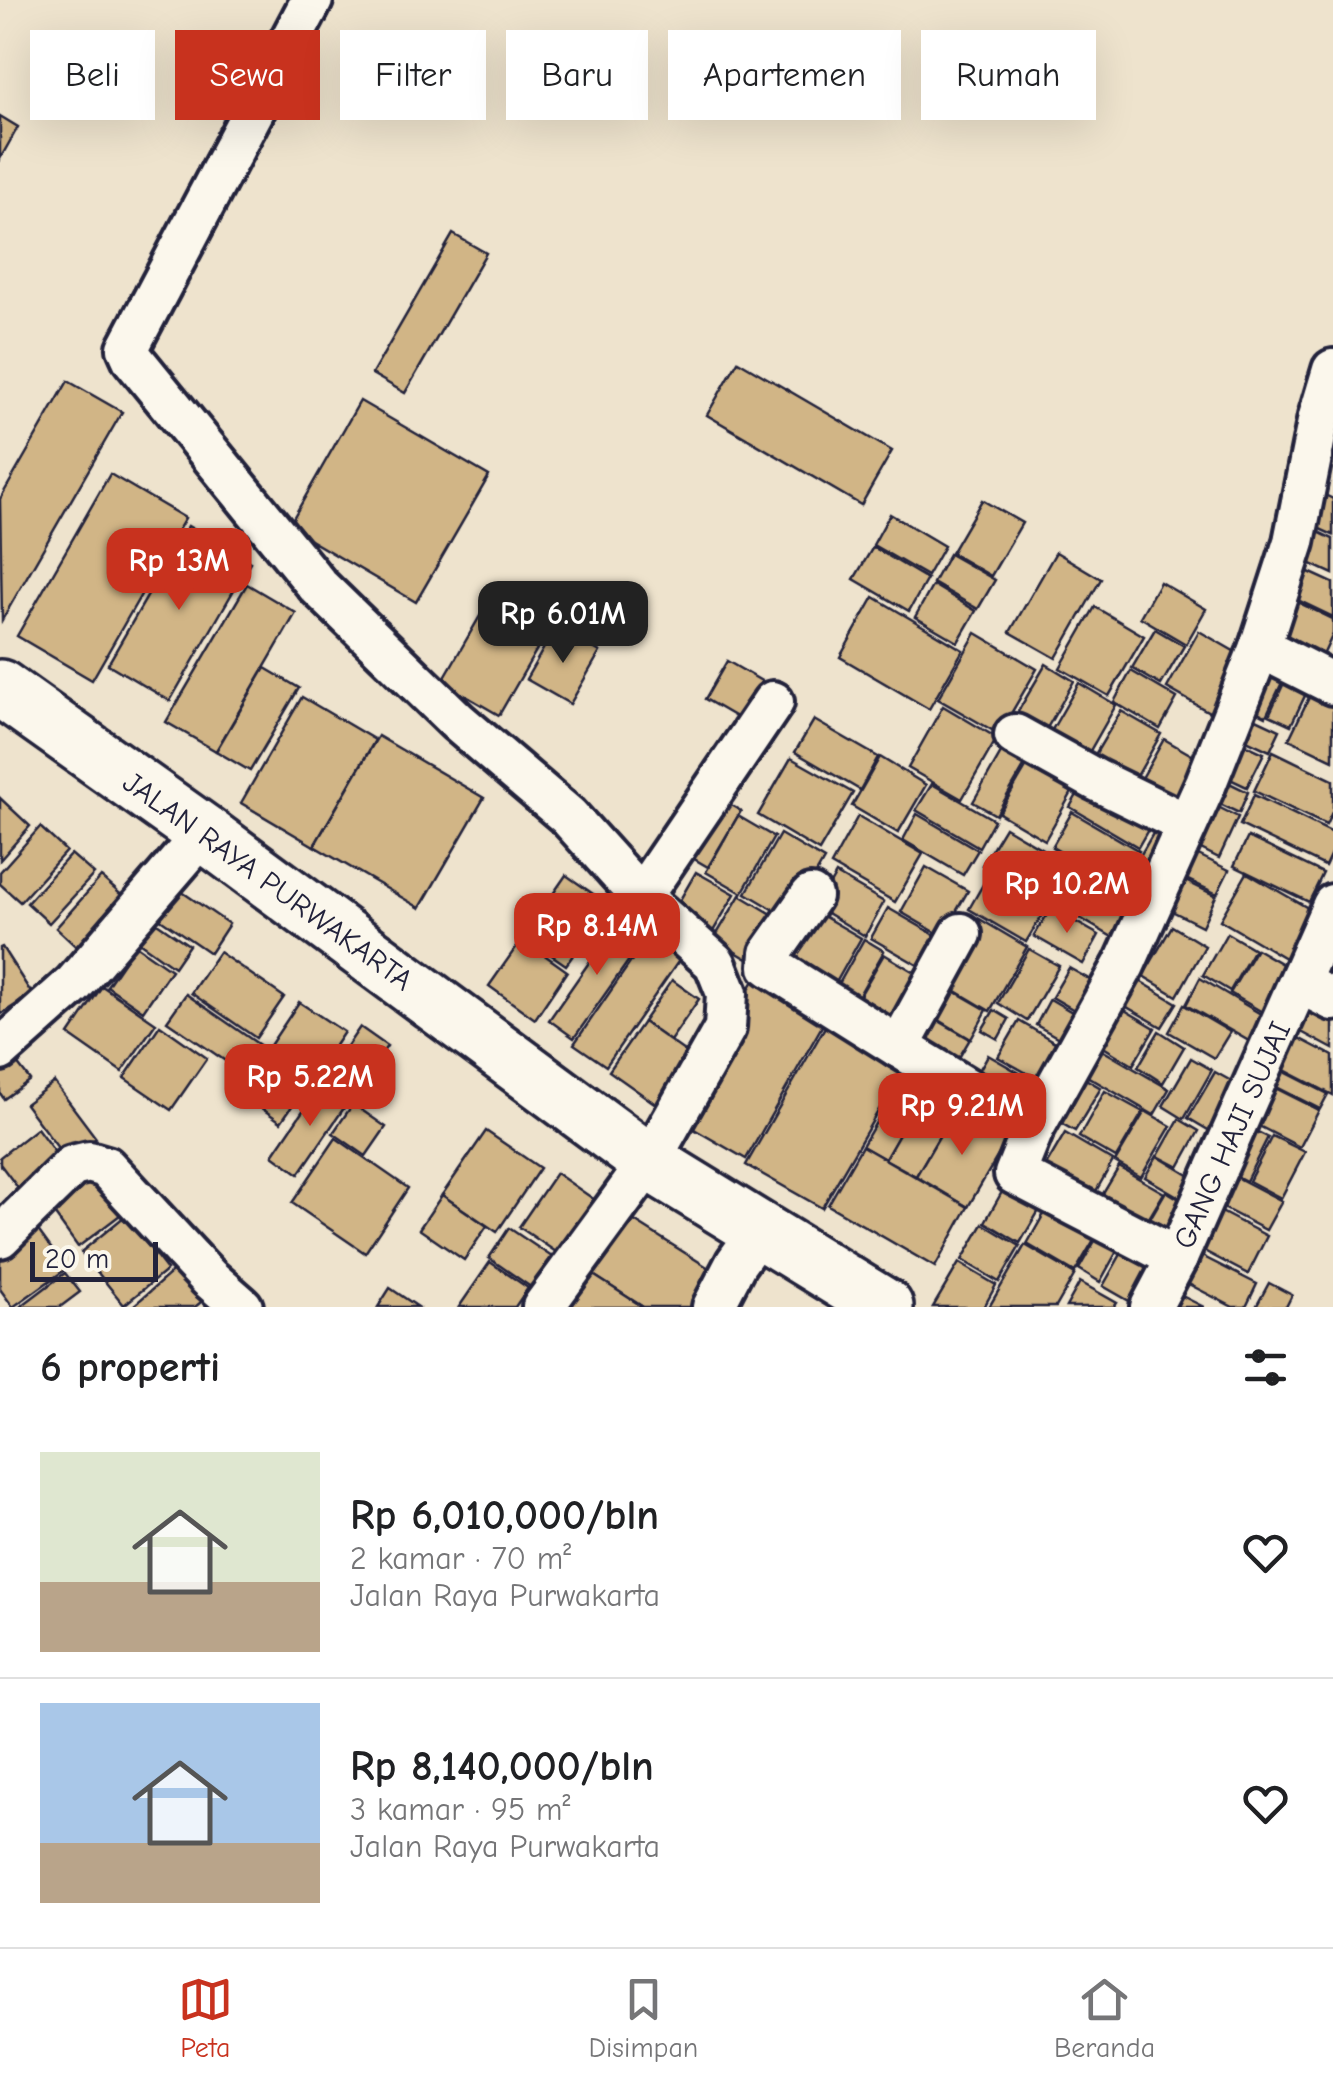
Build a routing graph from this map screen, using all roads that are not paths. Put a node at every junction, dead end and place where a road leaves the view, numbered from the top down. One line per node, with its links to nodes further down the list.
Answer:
1 (312, 0): 11 (street)
2 (1333, 370): 3 (street)
3 (1260, 647): 4 (street); 8 (street)
4 (1333, 684)
5 (0, 688): 9 (highway, JALAN RAYA PURWAKARTA)
6 (773, 702): 11 (street)
7 (1015, 736): 8 (street)
8 (1186, 824): 17 (street)
9 (204, 833): 16 (street); 18 (highway, JALAN RAYA PURWAKARTA)
10 (811, 896): 15 (street)
11 (641, 897): 18 (street)
12 (1333, 905): 14 (street, GANG HAJI SUJAI)
13 (961, 934): 15 (street)
14 (1317, 992): 21 (street, GANG HAJI SUJAI)
15 (899, 1047): 17 (street)
16 (0, 1050)
17 (1033, 1129): 21 (street)
18 (650, 1162): 19 (highway, JALAN RAYA PURWAKARTA); 23 (street)
19 (760, 1228): 24 (street); 25 (highway, JALAN RAYA PURWAKARTA)
20 (0, 1238): 22 (street)
21 (1177, 1258): 26 (street, GANG HAJI SUJAI)
22 (242, 1307)
23 (543, 1307)
24 (713, 1307)
25 (885, 1307)
26 (1151, 1307)

